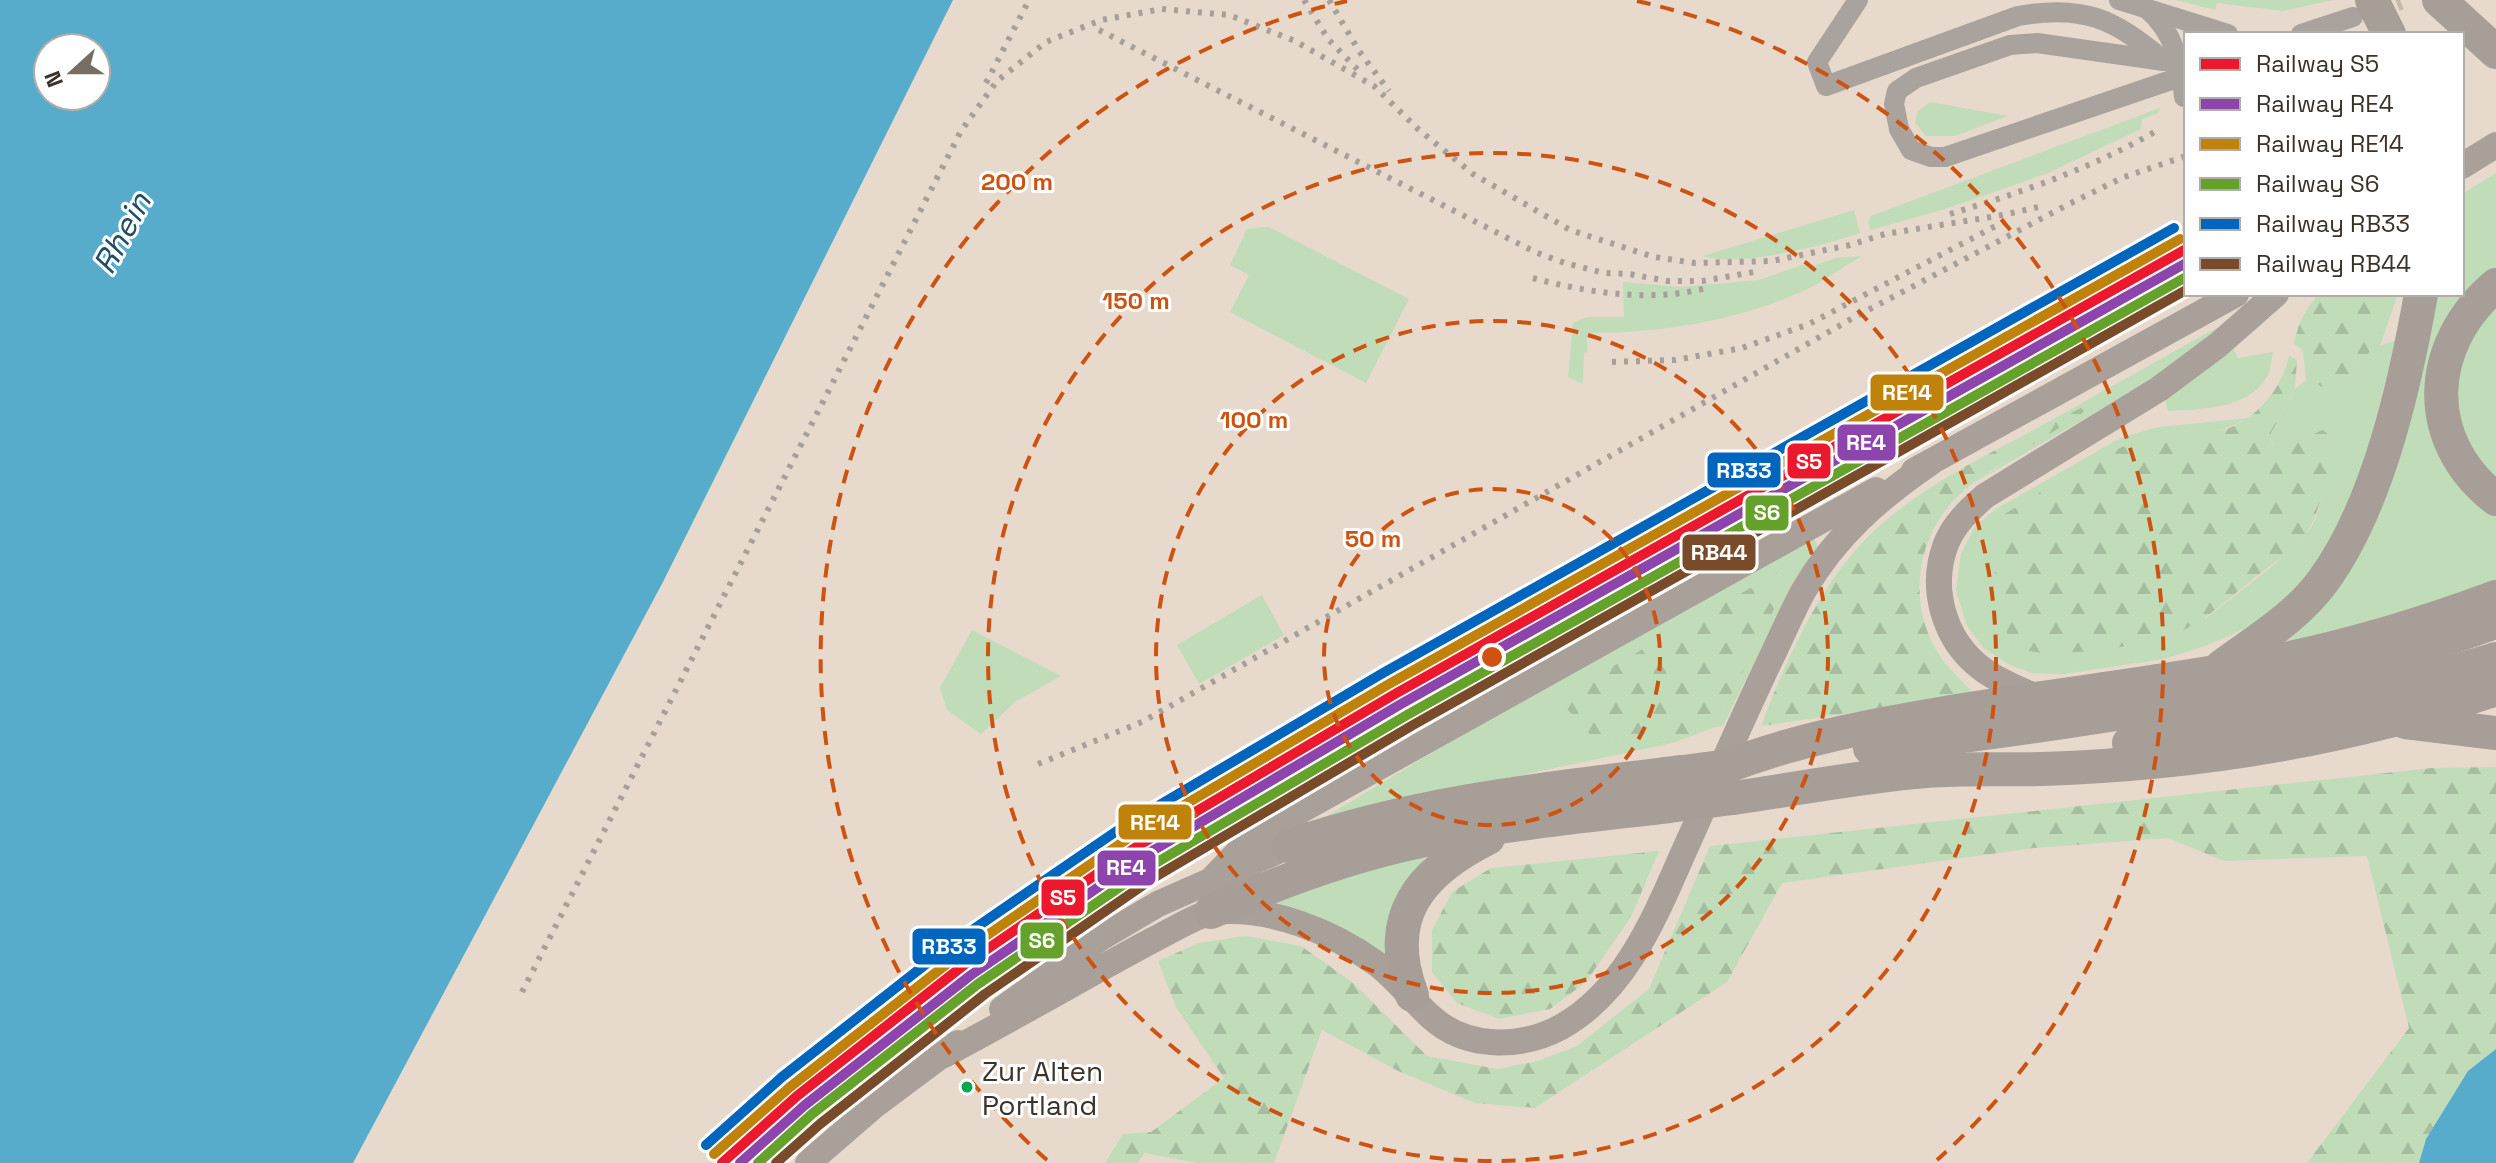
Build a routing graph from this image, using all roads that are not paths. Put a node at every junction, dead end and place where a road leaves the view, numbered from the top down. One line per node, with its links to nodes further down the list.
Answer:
1 (1858, 0): 10 (street)
2 (2119, 0): 4 (street)
3 (2439, 0): 9 (highway)
4 (2144, 7): 6 (street); 10 (street)
5 (2363, 8): 7 (street); 8 (highway, bridge)
6 (2222, 32)
7 (2306, 32)
8 (2387, 32)
9 (2496, 52)
10 (2180, 70): 10 (street)
11 (2496, 145): 12 (main road)
12 (2464, 165)
13 (2496, 285): 18 (highway)
14 (2232, 296): 17 (main road)
15 (2274, 296): 24 (main road)
16 (2421, 296): 22 (highway)
17 (1930, 463): 29 (main road); 34 (main road)
18 (2496, 499)
19 (2496, 597): 22 (highway)
20 (2496, 622): 28 (highway)
21 (2496, 659): 27 (highway)
22 (2216, 671): 24 (highway)
23 (2496, 689): 25 (highway)
24 (2036, 697): 28 (highway)
25 (2393, 721): 26 (highway); 27 (highway)
26 (2496, 733)
27 (1959, 769): 28 (highway)
28 (1740, 771): 30 (highway, bridge); 31 (highway, bridge)
29 (1342, 790): 31 (main road); 32 (main road)
30 (1514, 826): 33 (highway); 34 (highway)
31 (1289, 846): 32 (main road)
32 (1214, 877): 35 (main road)
33 (1211, 912): 34 (main road); 35 (main road)
34 (1412, 995)
35 (944, 1055): 36 (main road)
36 (808, 1163)

